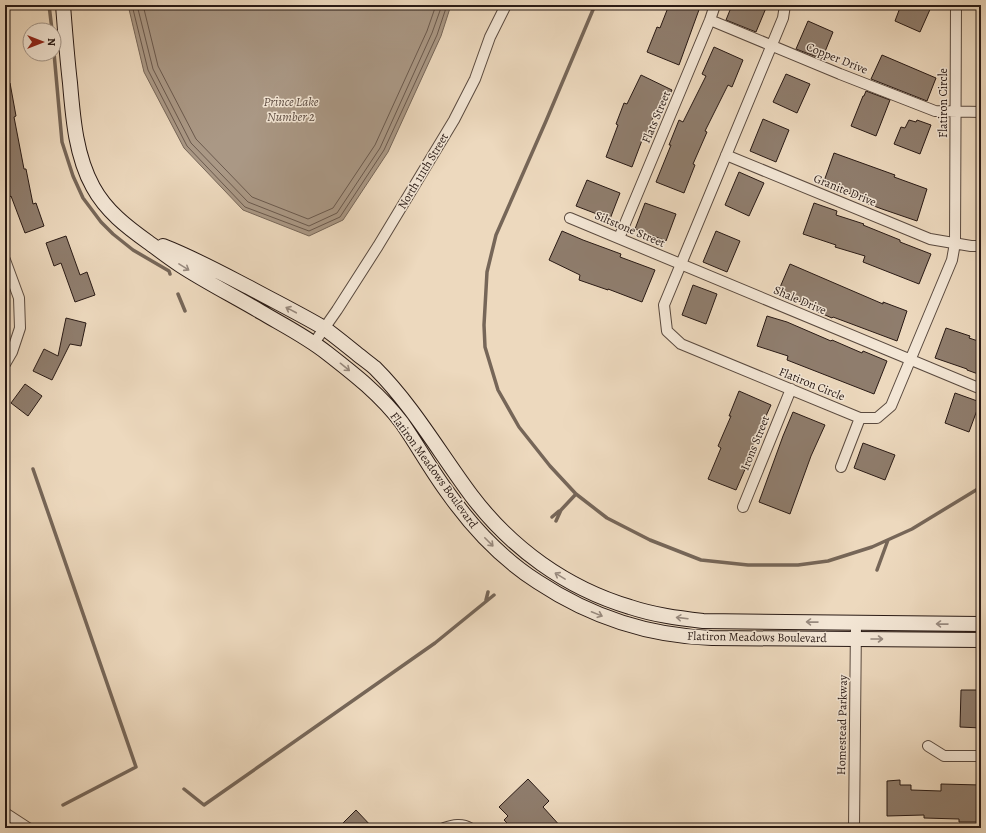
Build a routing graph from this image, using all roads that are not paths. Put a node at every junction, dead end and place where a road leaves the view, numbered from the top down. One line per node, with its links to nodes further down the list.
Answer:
1 (63, 5): 12 (street)
2 (506, 5): 18 (street, North 111th Street)
3 (715, 5): 6 (street, Flats Street)
4 (785, 5): 7 (street, Flatiron Circle)
5 (956, 5): 8 (street, Flatiron Circle)
6 (710, 20): 7 (street, Copper Drive); 13 (street, Flats Street)
7 (771, 45): 8 (street, Copper Drive); 10 (street, Flatiron Circle)
8 (956, 112): 9 (street, Copper Drive); 14 (street, Flatiron Circle)
9 (981, 112)
10 (726, 155): 14 (street, Granite Drive); 17 (street, Flatiron Circle)
11 (570, 218): 13 (street, Siltstone Street)
12 (141, 236): 18 (street, one-way to 12); 19 (street, one-way to 19)
13 (619, 238): 17 (street, Siltstone Street)
14 (955, 243): 15 (street, Granite Drive); 20 (street, Flatiron Circle)
15 (981, 246)
16 (5, 260): 21 (street)
17 (680, 265): 20 (street, Shale Drive); 22 (street, Flatiron Circle)
18 (324, 329): 19 (street, North 111th Street); 27 (street, Flatiron Meadows Boulevard, one-way to 18)
19 (314, 343): 29 (street, Flatiron Meadows Boulevard, one-way to 29)
20 (910, 360): 23 (street, Shale Drive); 24 (street, Flatiron Circle)
21 (5, 364)
22 (791, 389): 24 (street, Flatiron Circle); 26 (street, Irons Street)
23 (981, 389)
24 (860, 418): 25 (street)
25 (841, 466)
26 (743, 507)
27 (856, 623): 28 (street, Flatiron Meadows Boulevard, one-way to 27); 29 (street, Homestead Parkway)
28 (981, 624)
29 (856, 639): 30 (street, Flatiron Meadows Boulevard, one-way to 30); 37 (street, Homestead Parkway)
30 (981, 640)
31 (928, 746): 32 (street)
32 (981, 756)
33 (5, 812): 34 (street)
34 (28, 828)
35 (444, 828): 36 (street)
36 (470, 828)
37 (854, 828)

